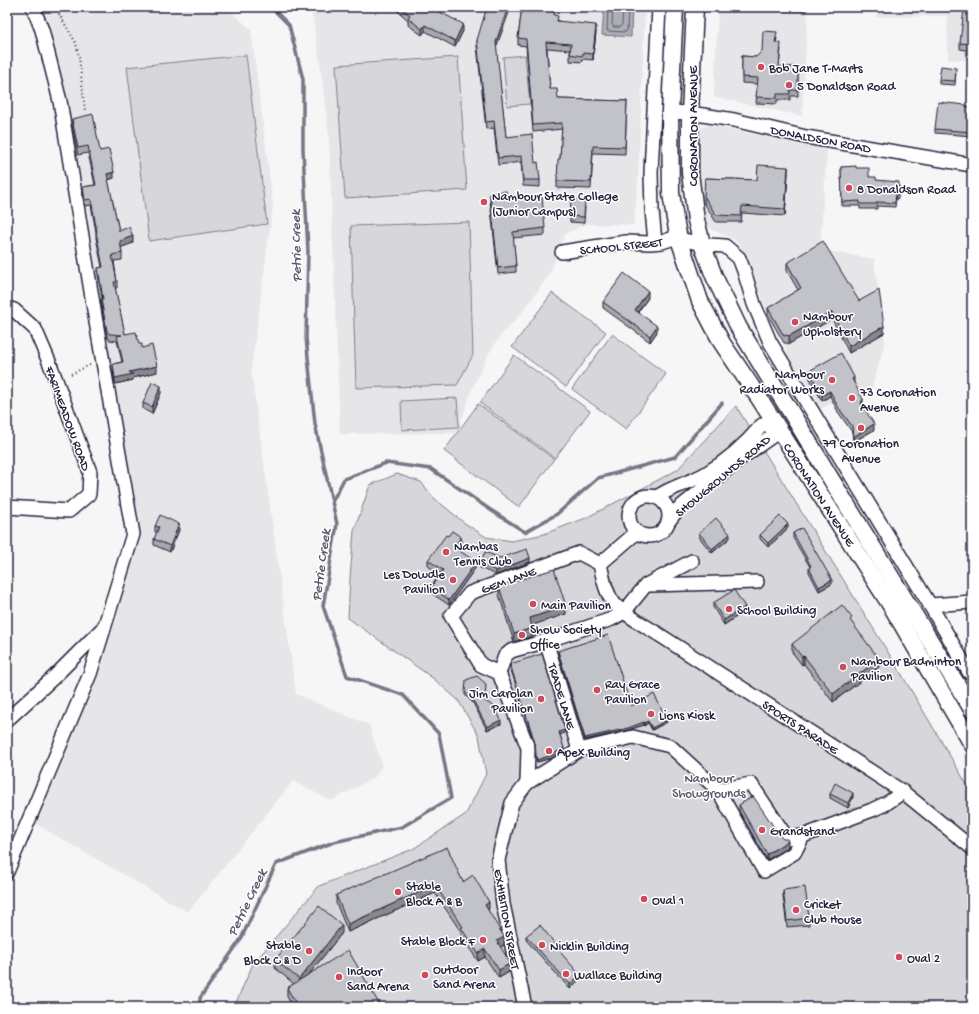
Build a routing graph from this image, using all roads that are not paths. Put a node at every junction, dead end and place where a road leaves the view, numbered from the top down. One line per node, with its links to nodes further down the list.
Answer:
1 (33, 7): 26 (street)
2 (659, 7): 9 (street)
3 (675, 7): 5 (main road, CORONATION AVENUE)
4 (695, 7): 6 (main road, CORONATION AVENUE)
5 (670, 112): 6 (street, DONALDSON ROAD); 8 (main road, CORONATION AVENUE)
6 (690, 113): 7 (street, DONALDSON ROAD); 10 (main road, CORONATION AVENUE)
7 (972, 165)
8 (680, 239): 9 (street, SCHOOL STREET); 10 (street); 14 (main road, CORONATION AVENUE)
9 (655, 242): 11 (street, SCHOOL STREET)
10 (702, 244): 13 (main road, CORONATION AVENUE); 24 (street)
11 (562, 252)
12 (7, 308): 16 (street, FARIMEADOW ROAD)
13 (792, 414): 14 (street); 30 (main road, CORONATION AVENUE)
14 (776, 426): 15 (street, SHOWGROUNDS ROAD); 17 (street, SHOWGROUNDS ROAD); 32 (main road, CORONATION AVENUE)
15 (657, 497): 17 (street); 18 (street)
16 (7, 507)
17 (668, 522): 18 (street)
18 (637, 532): 20 (street)
19 (692, 561): 22 (street)
20 (600, 564): 25 (street); 29 (street, GEM LANE)
21 (757, 582): 22 (street)
22 (646, 585): 25 (street)
23 (972, 602): 24 (street)
24 (930, 605): 28 (street)
25 (624, 612): 27 (street); 36 (street, SPORTS PARADE)
26 (105, 626): 31 (street); 39 (street)
27 (546, 641): 29 (street); 33 (street, TRADE LANE)
28 (969, 672)
29 (499, 673): 34 (street)
30 (972, 709)
31 (7, 720)
32 (972, 744)
33 (579, 750): 34 (street); 35 (street)
34 (527, 783): 40 (street, EXHIBITION STREET)
35 (718, 790): 37 (street); 37 (street)
36 (903, 792): 37 (street); 38 (street, SPORTS PARADE)
37 (803, 836)
38 (972, 848)
39 (7, 872)
40 (525, 1007)

